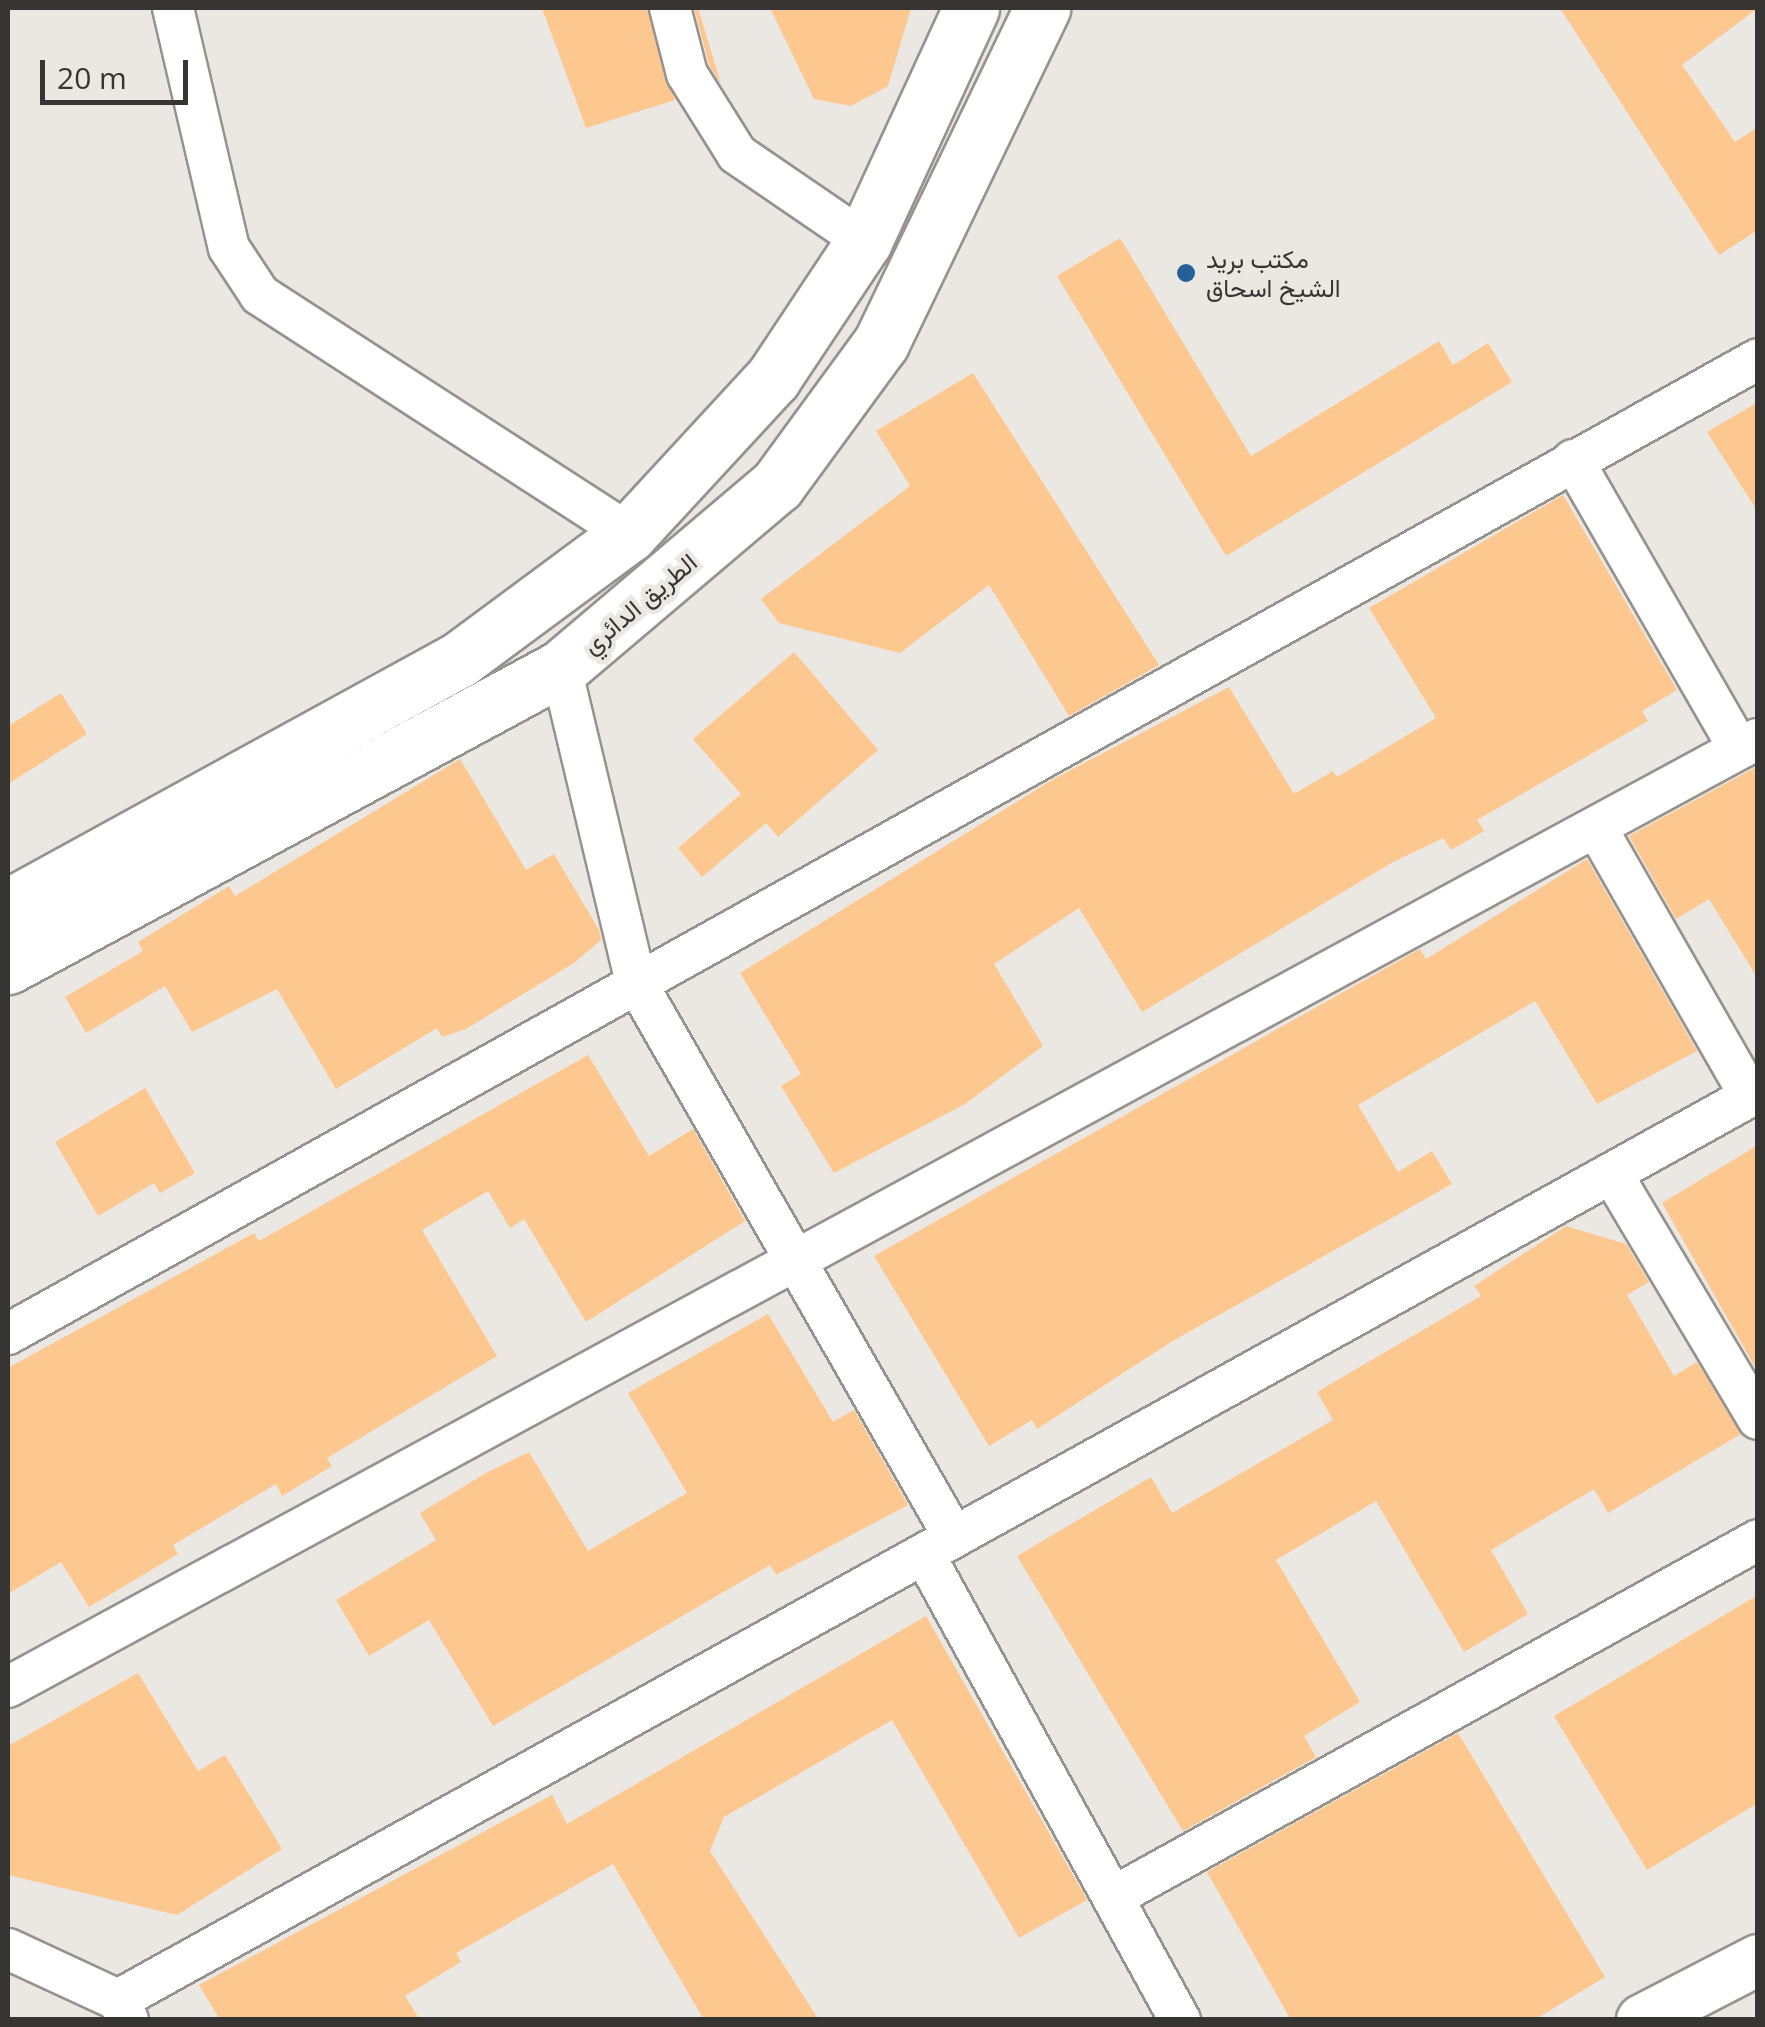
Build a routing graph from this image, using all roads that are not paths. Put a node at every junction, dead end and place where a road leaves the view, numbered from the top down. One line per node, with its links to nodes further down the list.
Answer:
1 (173, 8): 8 (street)
2 (670, 8): 5 (street)
3 (970, 8): 5 (main road)
4 (1042, 8): 9 (main road, الطريق الدائري)
5 (864, 241): 8 (main road)
6 (1758, 359): 7 (street)
7 (1573, 460): 10 (street); 14 (street)
8 (629, 534): 12 (main road)
9 (562, 668): 13 (main road, الطريق الدائري); 14 (street)
10 (1748, 744): 11 (street)
11 (1596, 827): 15 (street); 17 (street)
12 (8, 907)
13 (8, 966)
14 (636, 982): 17 (street); 18 (street)
15 (1754, 1094): 16 (street)
16 (1612, 1174): 19 (street); 21 (street)
17 (796, 1260): 21 (street); 22 (street)
18 (8, 1334)
19 (1758, 1419)
20 (1758, 1540): 23 (street)
21 (939, 1545): 23 (street); 26 (street)
22 (8, 1688)
23 (1113, 1897): 27 (street)
24 (8, 1949): 26 (street)
25 (1758, 1960): 28 (street)
26 (123, 2010)
27 (1180, 2020)
28 (1642, 2020)

